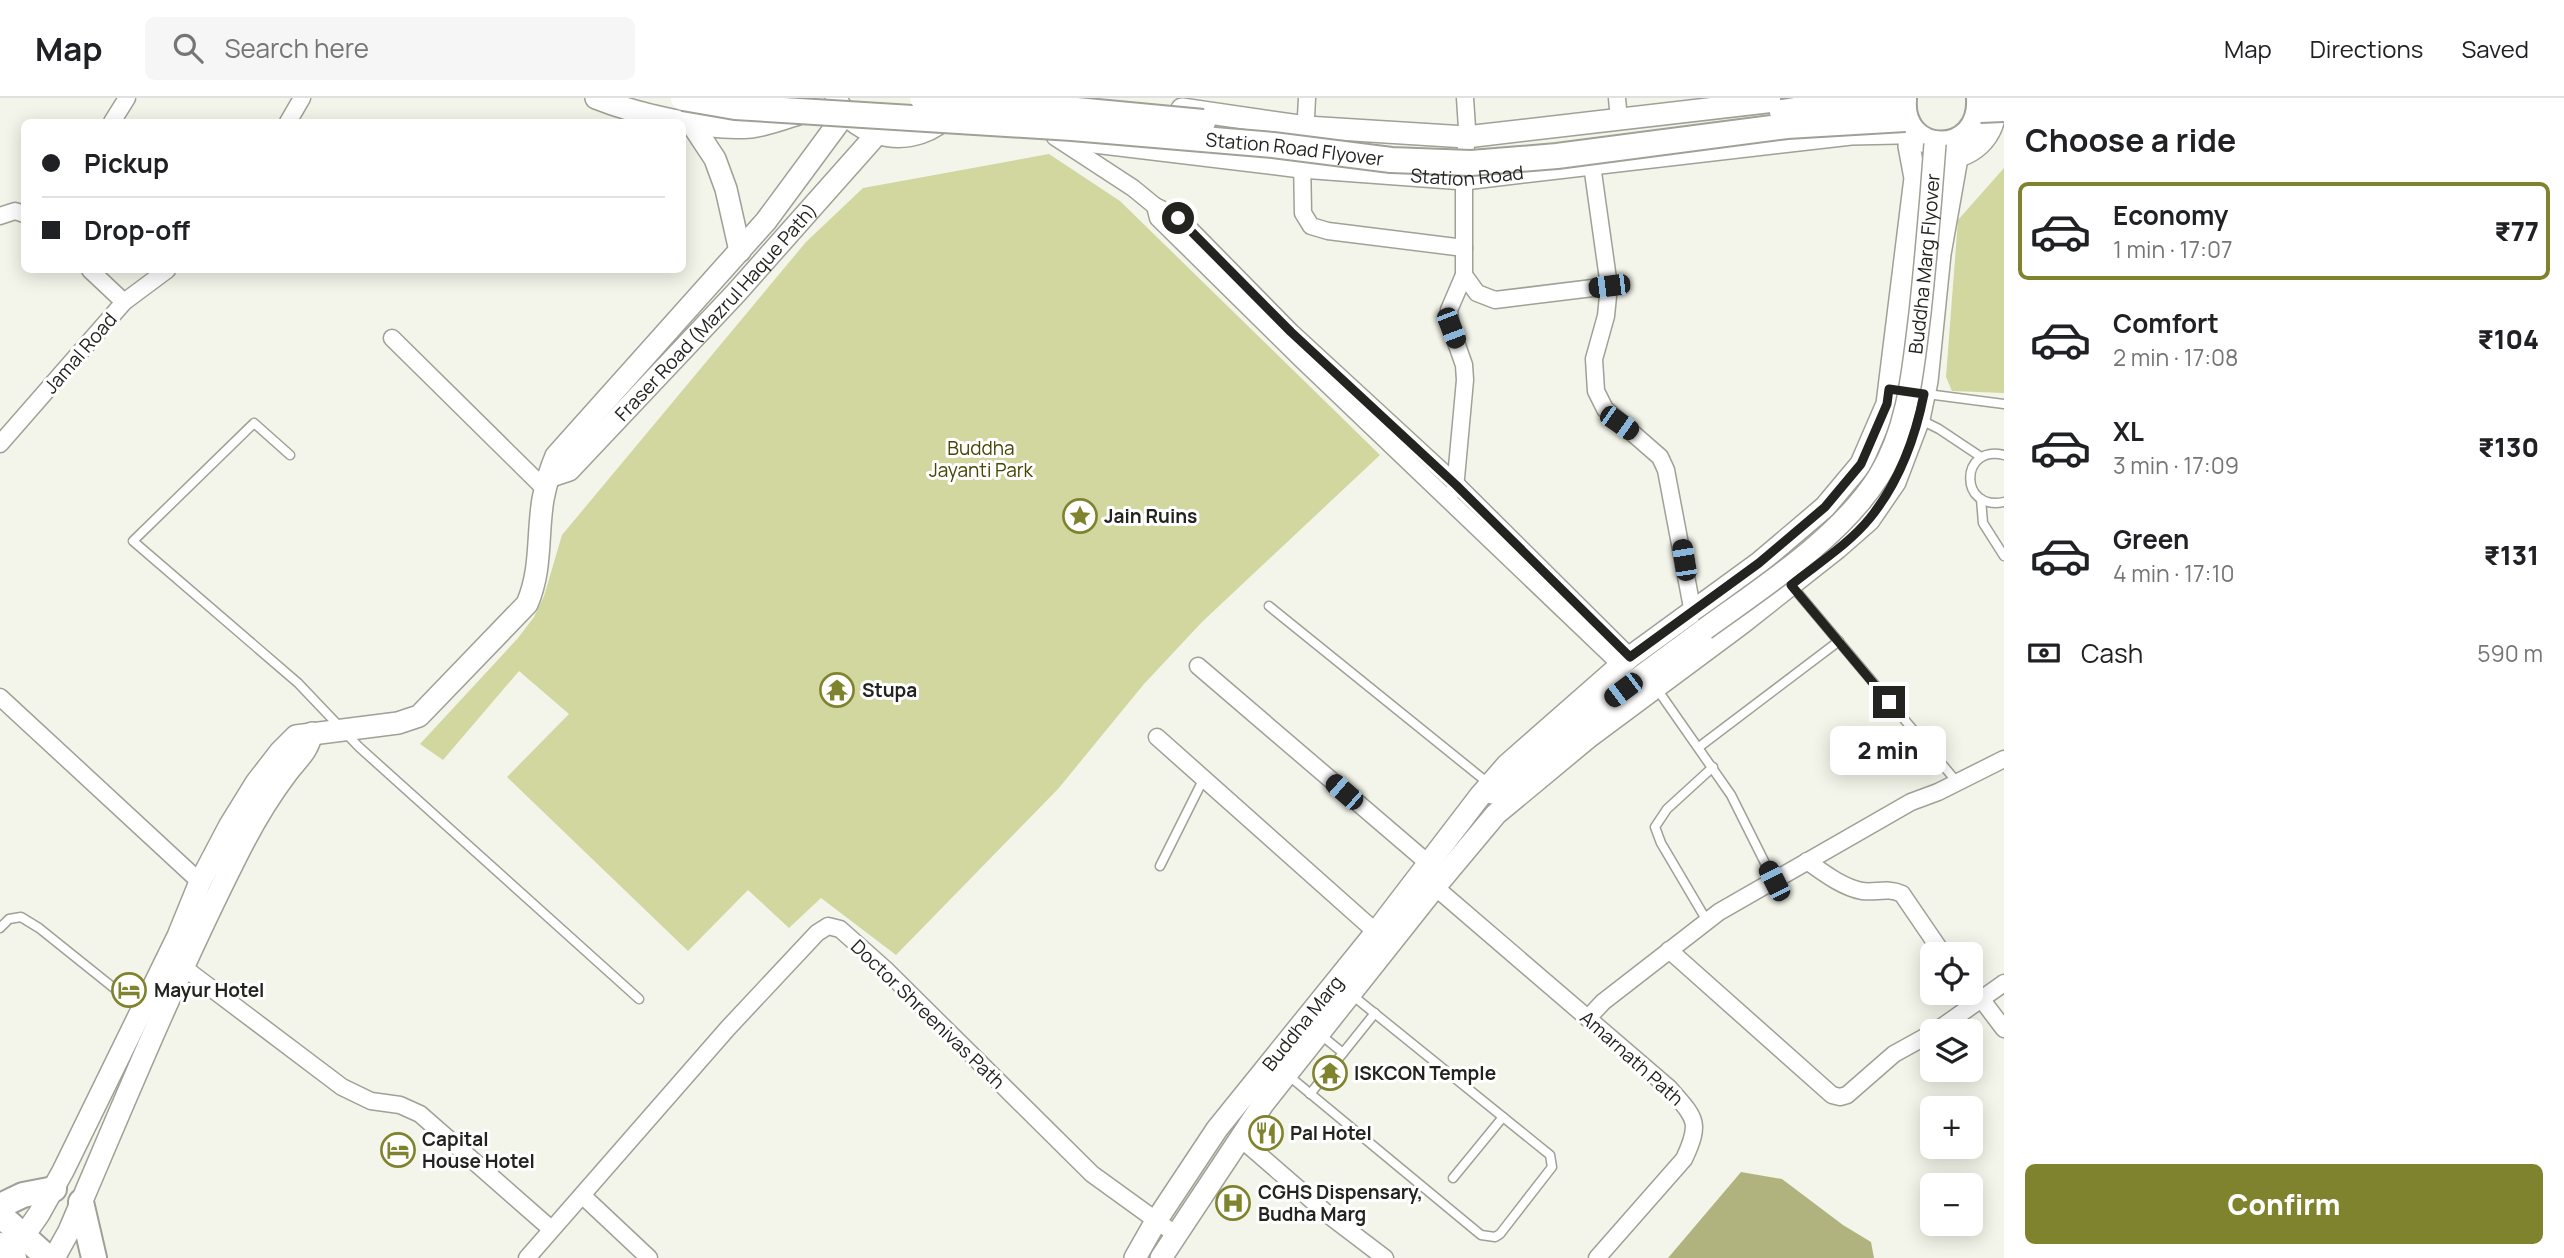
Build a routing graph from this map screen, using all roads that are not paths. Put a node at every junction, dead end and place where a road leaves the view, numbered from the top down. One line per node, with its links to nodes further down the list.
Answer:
1 (127, 98): 15 (street)
2 (302, 98): 16 (street)
3 (596, 98): 12 (main road)
4 (922, 98): 14 (main road, Station Road Flyover, bridge)
5 (1079, 98): 18 (main road)
6 (1307, 98): 18 (street)
7 (1465, 98): 21 (street)
8 (1617, 98): 17 (street)
9 (1802, 98): 17 (main road)
10 (957, 103): 19 (main road); 20 (main road, Station Road)
11 (839, 105): 12 (main road); 19 (main road); 30 (main road, Fraser Road (Mazrul Haque Path))
12 (687, 110): 14 (main road, Station Road Flyover, bridge); 30 (main road)
13 (1992, 110): 22 (main road); 23 (main road)
14 (1902, 115): 22 (main road); 23 (main road); 24 (main road, Station Road); 37 (main road)
15 (114, 119)
16 (290, 119)
17 (1619, 120): 21 (main road)
18 (1306, 127): 21 (main road); 25 (street)
19 (877, 134): 46 (main road, Fraser Road (Mazrul Haque Path))
20 (1055, 137): 25 (main road, Station Road); 39 (street)
21 (1466, 137): 26 (street)
22 (1935, 144): 68 (main road, Buddha Marg Flyover, bridge)
23 (1957, 158): 38 (main road)
24 (1592, 165): 26 (main road, Station Road); 34 (street)
25 (1301, 167): 26 (main road, Station Road); 29 (street)
26 (1464, 179): 29 (street)
27 (21, 213): 28 (street)
28 (0, 216)
29 (1464, 248): 33 (street)
30 (740, 251): 46 (main road, Fraser Road (Mazrul Haque Path))
31 (93, 273): 35 (street)
32 (163, 273): 35 (street, Jamal Road)
33 (1464, 275): 34 (street); 47 (street)
34 (1609, 286): 54 (street)
35 (124, 303): 42 (street, Jamal Road)
36 (392, 338): 46 (street)
37 (1889, 389): 38 (lane); 54 (main road)
38 (1924, 394): 40 (lane); 41 (main road)
39 (1354, 400): 47 (street); 49 (street)
40 (2004, 404)
41 (1919, 419): 45 (lane); 52 (main road)
42 (0, 444)
43 (290, 455): 60 (lane)
44 (2004, 455): 45 (lane)
45 (1981, 457): 48 (lane)
46 (547, 483): 60 (main road, Fraser Road (Mazrul Haque Path))
47 (1456, 485): 49 (street); 56 (street)
48 (1981, 499): 50 (lane); 51 (lane)
49 (1450, 502): 56 (street)
50 (2004, 502)
51 (2004, 556)
52 (1791, 585): 55 (lane); 58 (main road)
53 (1269, 606): 68 (lane)
54 (1693, 613): 56 (main road)
55 (1839, 641): 63 (lane); 67 (lane)
56 (1626, 661): 68 (main road)
57 (1198, 666): 71 (street)
58 (1655, 686): 63 (lane); 69 (main road)
59 (0, 697): 74 (street)
60 (343, 729): 61 (main road, Fraser Road (Mazrul Haque Path)); 85 (lane)
61 (312, 733): 74 (main road, Fraser Road (Mazrul Haque Path)); 81 (main road)
62 (1157, 737): 66 (street)
63 (1699, 747): 65 (lane)
64 (2004, 759): 67 (street)
65 (1713, 767): 73 (lane); 76 (lane)
66 (1204, 778): 72 (lane); 78 (street)
67 (1957, 782): 70 (street)
68 (1497, 788): 69 (main road); 71 (main road, Buddha Marg)
69 (1496, 814): 75 (main road, Buddha Marg)
70 (1807, 862): 73 (street); 79 (street)
71 (1428, 863): 78 (main road, Buddha Marg)
72 (1160, 866)
73 (1774, 881): 76 (street)
74 (200, 882): 88 (main road, Fraser Road (Mazrul Haque Path))
75 (1435, 887): 84 (main road, Buddha Marg); 90 (street, Amarnath Path)
76 (1707, 920): 80 (street)
77 (0, 928): 88 (lane)
78 (1376, 932): 106 (main road, Buddha Marg)
79 (1934, 942)
80 (1669, 950): 90 (street); 94 (street)
81 (183, 967): 103 (main road); 107 (street)
82 (2004, 983): 83 (street)
83 (1983, 991)
84 (1350, 993): 89 (lane); 93 (main road, Buddha Marg)
85 (639, 999)
86 (1983, 1003): 92 (street)
87 (1964, 1005): 91 (street)
88 (142, 1011): 101 (main road, Fraser Road (Mazrul Haque Path))
89 (1375, 1013): 95 (lane); 98 (lane)
90 (1588, 1018): 118 (street, Amarnath Path)
91 (1948, 1019)
92 (2004, 1029)
93 (1318, 1033): 95 (lane); 96 (main road, Buddha Marg)
94 (1920, 1040)
95 (1343, 1053): 97 (lane)
96 (1286, 1074): 97 (lane); 99 (main road, Buddha Marg)
97 (1310, 1094): 98 (lane)
98 (1503, 1117): 100 (lane)
99 (1240, 1138): 108 (main road, Buddha Marg); 117 (street)
100 (1453, 1178)
101 (54, 1189): 104 (main road); 109 (main road, Fraser Road (Mazrul Haque Path))
102 (583, 1195): 106 (street, Doctor Shreenivas Path); 107 (street, Doctor Shreenivas Path); 114 (street)
103 (81, 1202): 111 (main road); 112 (main road)
104 (0, 1206)
105 (0, 1215): 109 (main road)
106 (1156, 1221): 108 (street, Doctor Shreenivas Path); 115 (main road, Buddha Marg)
107 (551, 1229): 113 (street, Doctor Shreenivas Path)
108 (1175, 1234): 116 (main road, Buddha Marg)
109 (11, 1251): 110 (main road)
110 (48, 1258)
111 (54, 1258)
112 (94, 1258)
113 (527, 1258)
114 (649, 1258)
115 (1135, 1258)
116 (1161, 1258)
117 (1385, 1258)
118 (1597, 1258)

